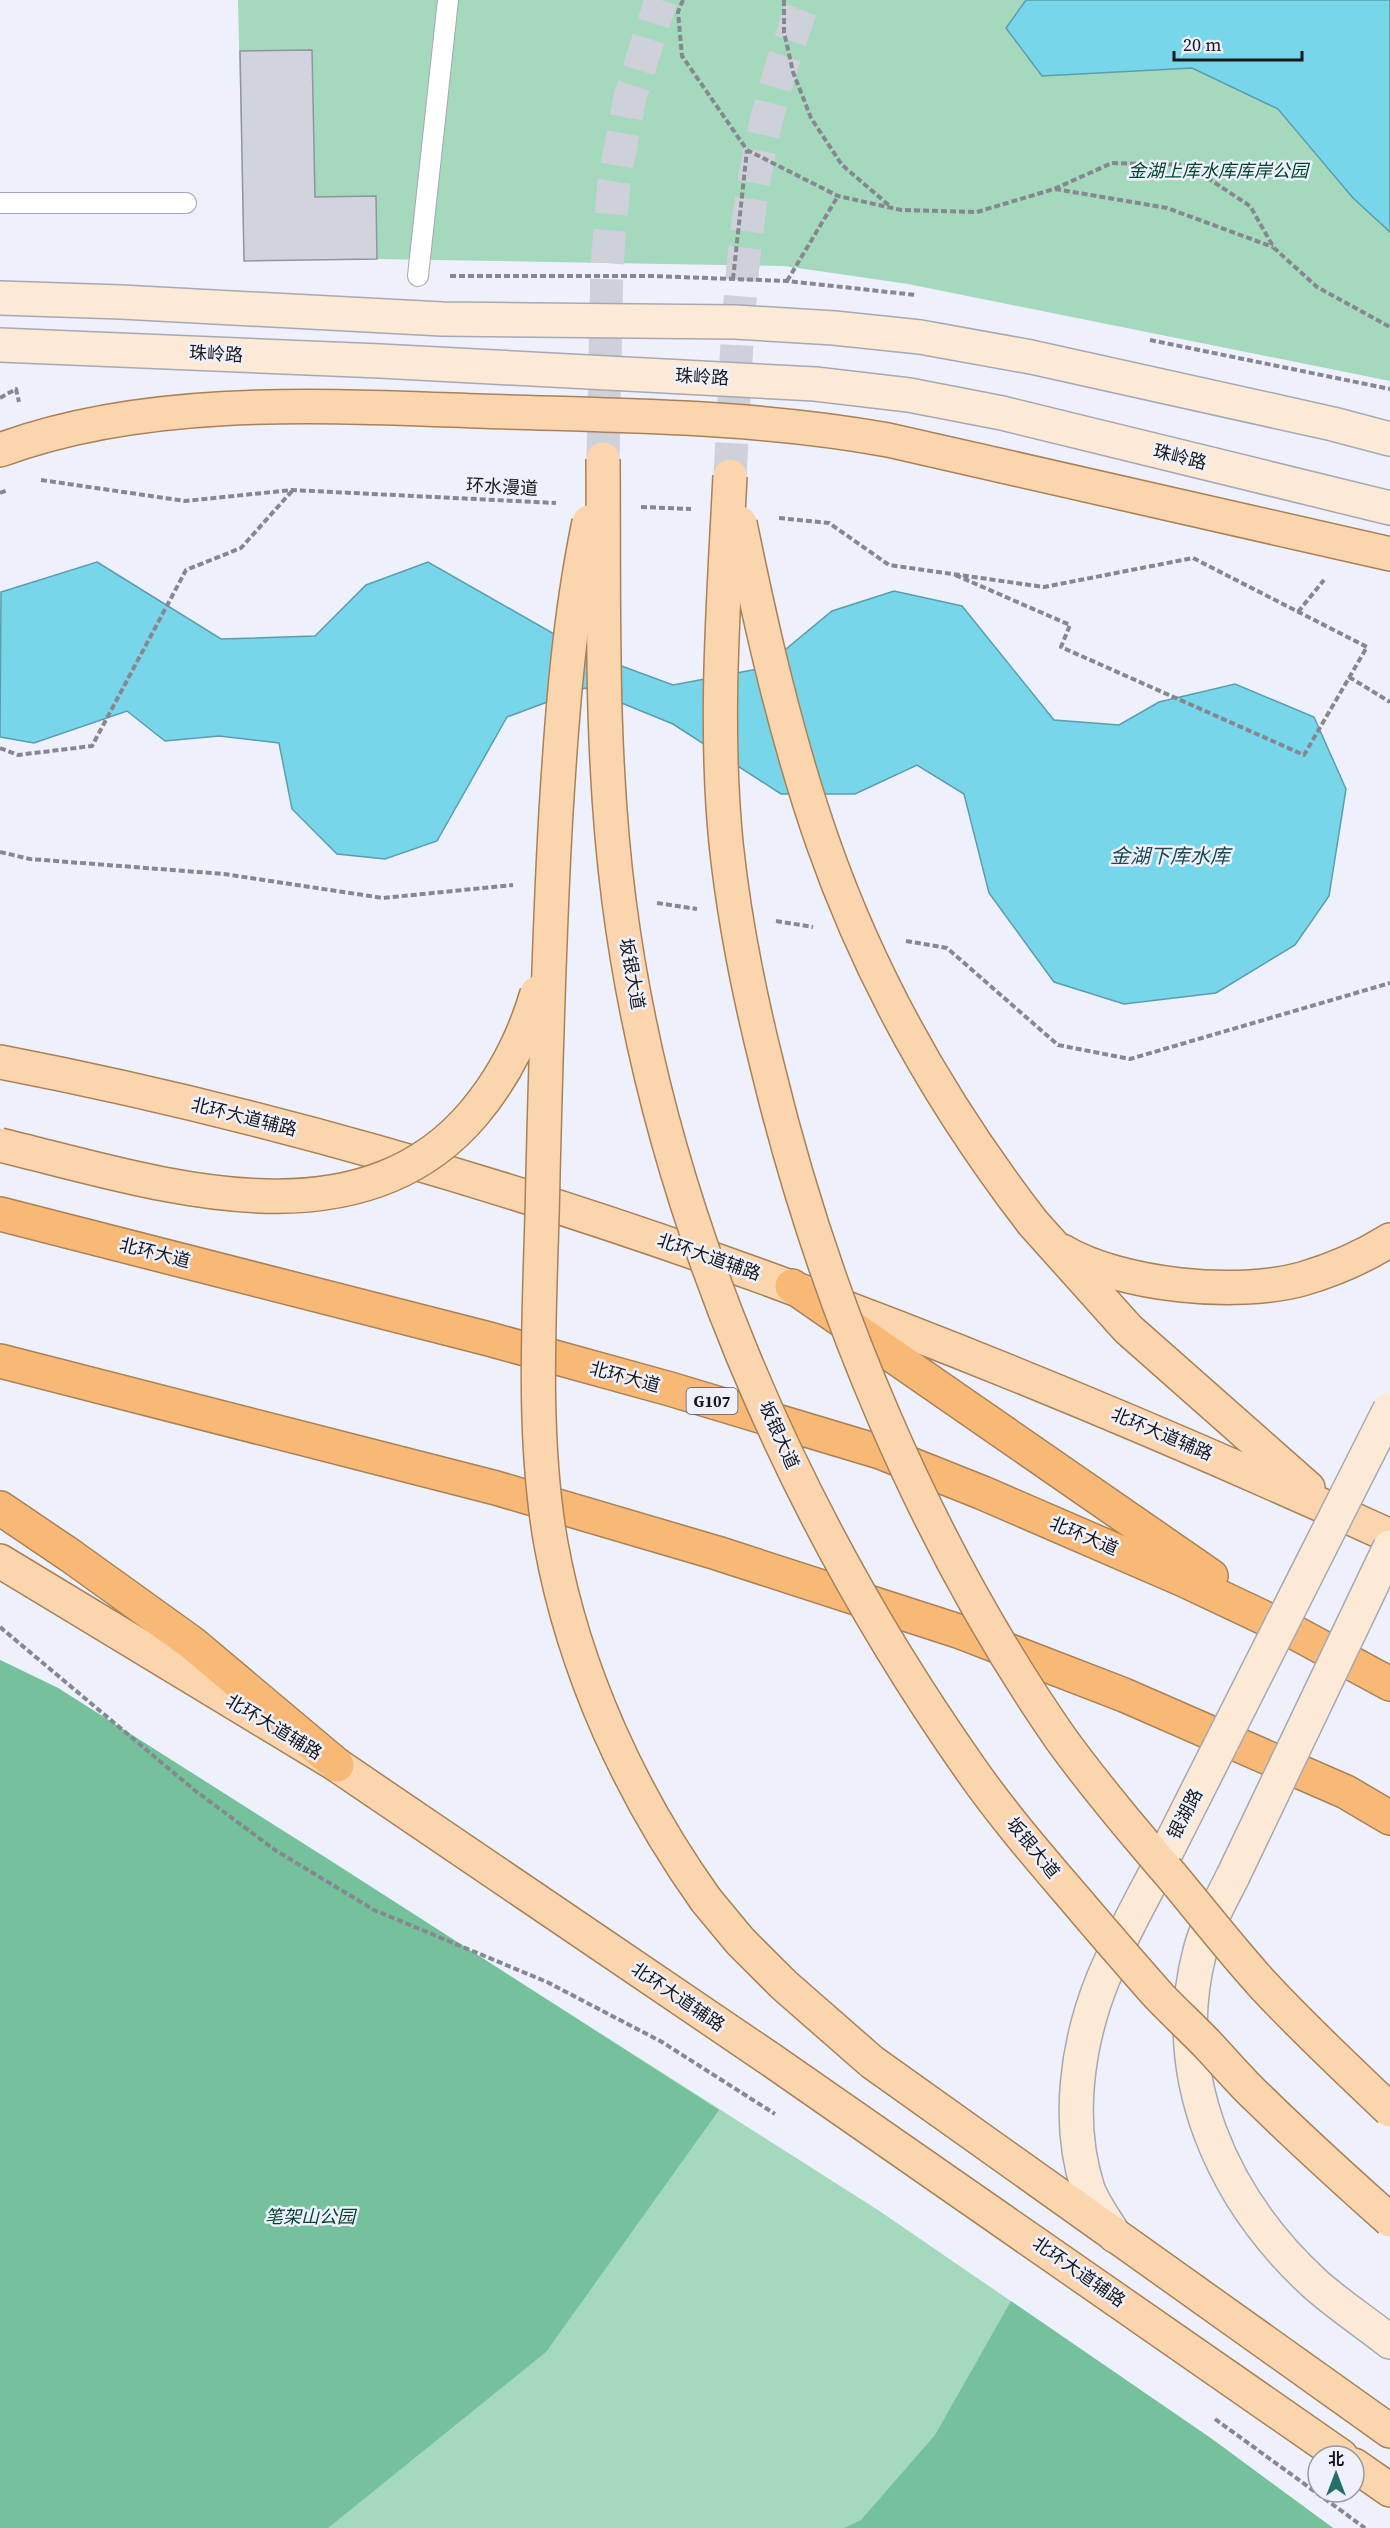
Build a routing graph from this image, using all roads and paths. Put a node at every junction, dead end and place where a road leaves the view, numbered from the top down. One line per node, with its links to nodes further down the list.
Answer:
1 (448, 0): 11 (lane)
2 (683, 0): 4 (path)
3 (784, 0): 9 (path)
4 (747, 150): 6 (path); 12 (path)
5 (1054, 189): 9 (path); 10 (path); 10 (path)
6 (838, 196): 9 (path); 13 (path)
7 (0, 203): 8 (lane)
8 (186, 203)
9 (891, 208)
10 (1274, 248): 15 (path)
11 (418, 276)
12 (733, 279)
13 (787, 281)
14 (0, 298): 19 (street)
15 (1390, 327)
16 (0, 345): 25 (street, 珠岭路)
17 (16, 389): 18 (path)
18 (0, 398)
19 (1390, 440)
20 (9, 447): 28 (main road)
21 (37, 479): 22 (path, 环水漫道)
22 (292, 490): 23 (path, 环水漫道); 32 (path)
23 (565, 504)
24 (636, 507): 26 (path)
25 (1390, 508)
26 (694, 510)
27 (773, 518): 29 (path)
28 (1390, 554)
29 (952, 574): 30 (path); 30 (path)
30 (1349, 677): 31 (path)
31 (1390, 702)
32 (0, 748)
33 (548, 954): 35 (main road, bridge); 56 (main road, 坂银大道, bridge); 57 (main road, bridge)
34 (0, 1062): 39 (main road, 北环大道辅路)
35 (0, 1145)
36 (0, 1214): 48 (highway, 北环大道 / G107)
37 (1042, 1234): 38 (main road); 43 (main road); 54 (main road, bridge)
38 (1390, 1240)
39 (792, 1286): 43 (main road, 北环大道辅路); 48 (highway)
40 (0, 1361): 51 (highway)
41 (1390, 1409): 57 (street, 银湖路, bridge)
42 (0, 1508): 50 (highway)
43 (1332, 1510): 44 (main road, 北环大道辅路)
44 (1390, 1536)
45 (1390, 1546): 58 (street, bridge)
46 (0, 1561): 50 (main road, 北环大道辅路)
47 (0, 1627): 55 (path)
48 (1292, 1631): 49 (highway, 北环大道 / G107)
49 (1390, 1684)
50 (337, 1765): 60 (main road, 北环大道辅路)
51 (1346, 1792): 52 (highway); 53 (highway)
52 (1390, 1818)
53 (1390, 1829)
54 (1390, 2110)
55 (777, 2115)
56 (1390, 2220)
57 (1115, 2236): 59 (main road)
58 (1390, 2342)
59 (1390, 2431)
60 (1324, 2444)
61 (1366, 2473): 62 (main road)
62 (1390, 2490)

